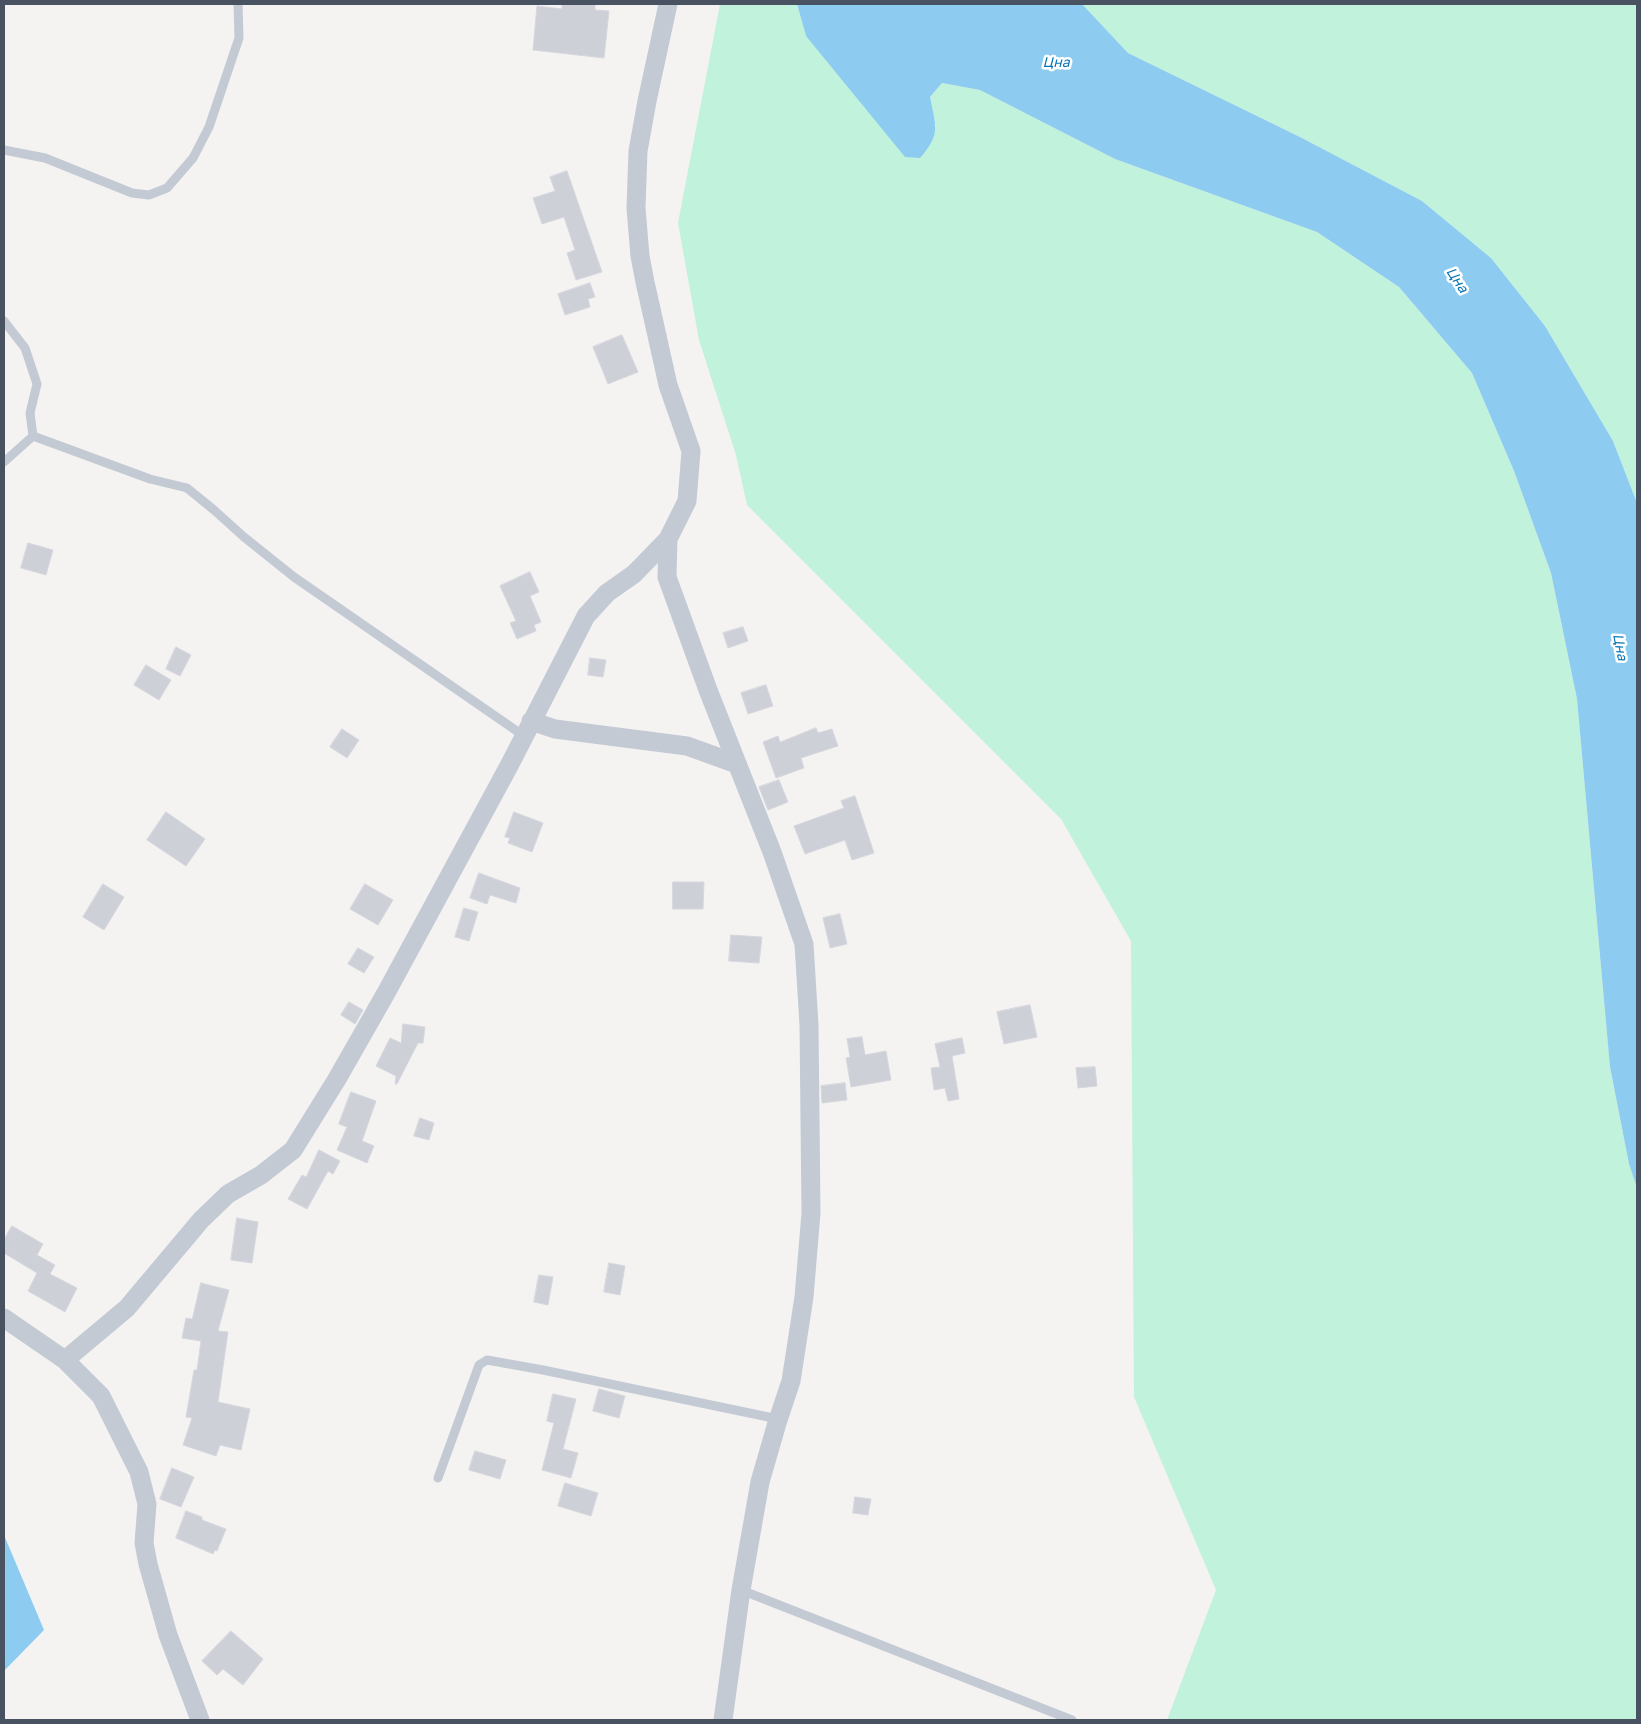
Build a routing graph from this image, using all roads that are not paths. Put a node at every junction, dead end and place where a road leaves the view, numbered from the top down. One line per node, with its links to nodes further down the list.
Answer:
1 (238, 4): 3 (lane)
2 (668, 4): 7 (street)
3 (4, 150)
4 (4, 321): 5 (lane)
5 (33, 436): 6 (lane); 8 (lane)
6 (4, 462)
7 (668, 539): 8 (street); 9 (street)
8 (527, 728): 9 (street); 11 (street)
9 (737, 764): 12 (street)
10 (4, 1318): 11 (street)
11 (65, 1360): 15 (street)
12 (778, 1419): 13 (lane); 14 (street)
13 (438, 1478)
14 (742, 1590): 18 (street); 19 (lane)
15 (191, 1700): 16 (street); 17 (street)
16 (191, 1720)
17 (200, 1720)
18 (723, 1720)
19 (1072, 1720)

